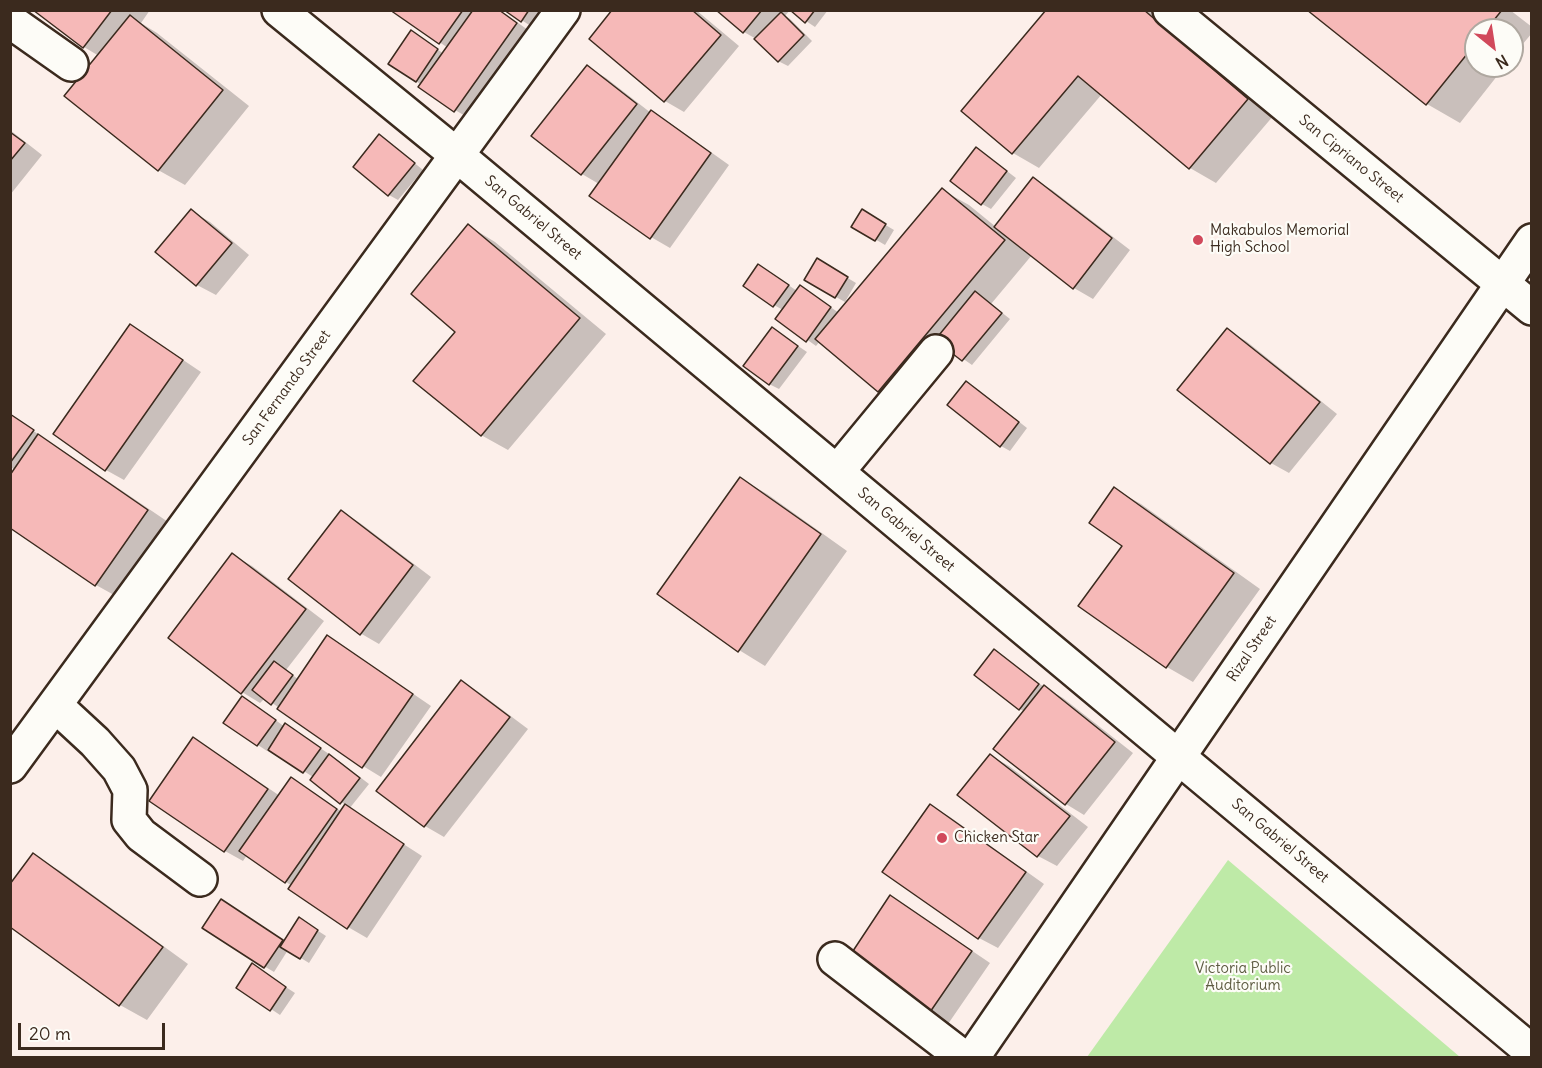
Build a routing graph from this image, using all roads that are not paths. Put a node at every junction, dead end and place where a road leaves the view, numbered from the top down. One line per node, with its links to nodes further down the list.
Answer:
1 (279, 10): 6 (street, San Gabriel Street)
2 (563, 10): 6 (street, San Fernando Street)
3 (1170, 10): 8 (street, San Cipriano Street)
4 (10, 21): 5 (street)
5 (71, 64)
6 (458, 156): 11 (street, San Gabriel Street); 12 (street, San Fernando Street)
7 (1532, 241): 8 (street, Rizal Street)
8 (1501, 283): 9 (street, San Cipriano Street); 13 (street, Rizal Street)
9 (1532, 308)
10 (936, 352): 11 (street)
11 (837, 472): 13 (street, San Gabriel Street)
12 (55, 705): 14 (street, San Fernando Street); 15 (street)
13 (1179, 757): 17 (street, San Gabriel Street); 19 (street, Rizal Street)
14 (10, 766)
15 (200, 879)
16 (835, 959): 18 (street)
17 (1532, 1052)
18 (964, 1058)
19 (972, 1058)

